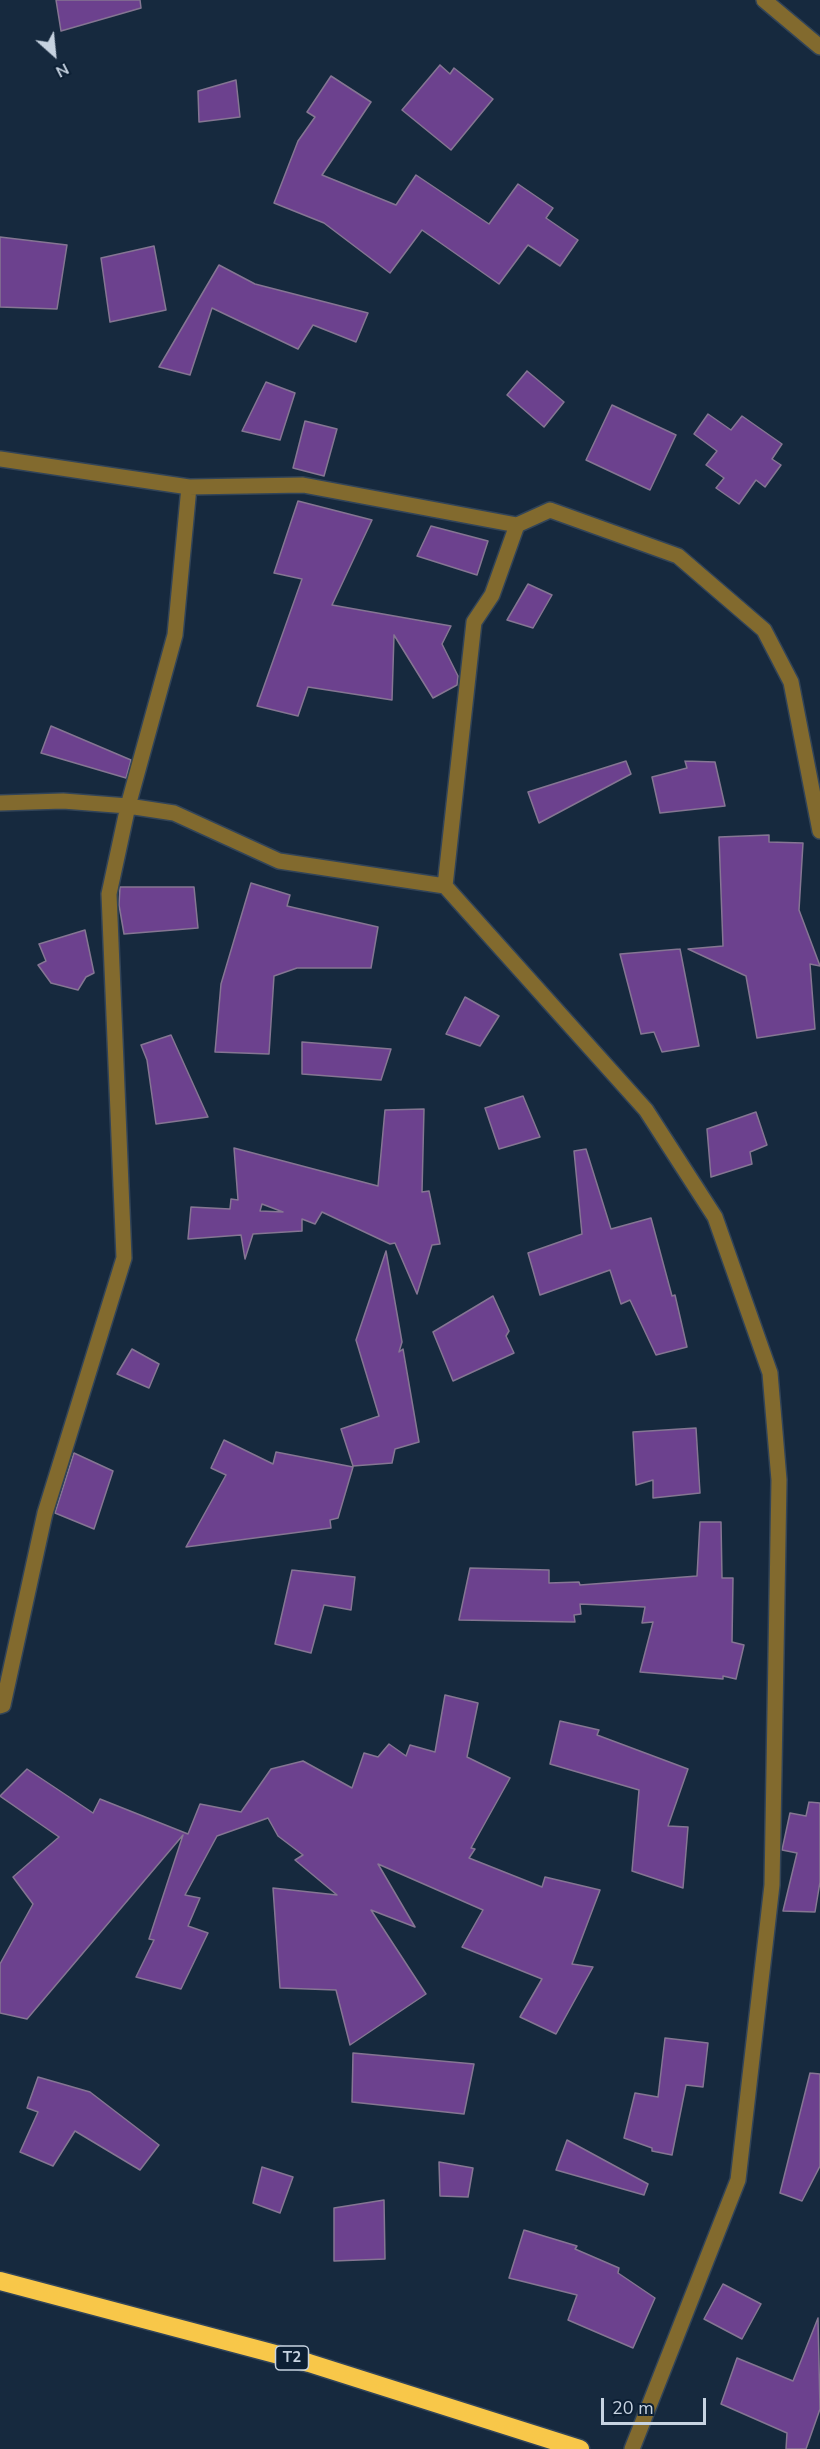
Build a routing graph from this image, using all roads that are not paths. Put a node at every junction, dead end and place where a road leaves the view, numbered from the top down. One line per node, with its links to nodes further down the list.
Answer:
1 (765, 0): 2 (street)
2 (820, 47)
3 (0, 459): 4 (street)
4 (189, 487): 5 (street); 7 (street)
5 (517, 525): 8 (street); 9 (street)
6 (0, 803): 7 (street)
7 (128, 806): 9 (street); 10 (street)
8 (820, 831)
9 (445, 886): 13 (street)
10 (0, 1706)
11 (0, 2281): 12 (highway, T2)
12 (579, 2449)
13 (632, 2449)

